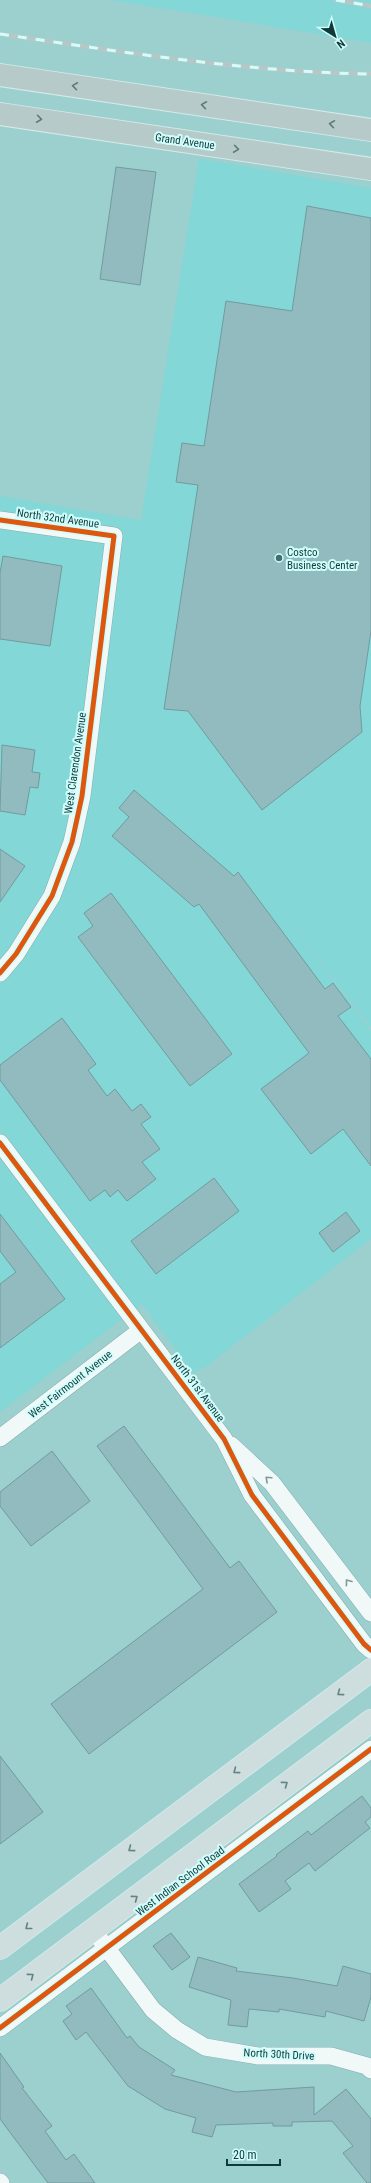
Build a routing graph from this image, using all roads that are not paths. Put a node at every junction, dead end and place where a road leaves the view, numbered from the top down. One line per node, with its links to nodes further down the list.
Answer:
1 (0, 75): 3 (highway, one-way to 1)
2 (0, 114): 4 (highway, Grand Avenue, one-way to 4)
3 (371, 130)
4 (371, 169)
5 (0, 520): 6 (street, North 32nd Avenue)
6 (114, 536): 7 (street, West Clarendon Avenue)
7 (0, 973)
8 (0, 1143): 9 (street, North 31st Avenue)
9 (141, 1330): 10 (street, West Fairmount Avenue); 11 (street, North 31st Avenue)
10 (0, 1438)
11 (224, 1439): 12 (street, North 31st Avenue, one-way to 11); 13 (street, North 31st Avenue)
12 (371, 1613)
13 (371, 1650)
14 (371, 1670): 18 (main road, one-way to 18)
15 (371, 1721): 17 (main road, West Indian School Road, one-way to 15)
16 (371, 1749): 19 (street, West Indian School Road)
17 (93, 1929): 19 (street, North 30th Drive); 20 (main road, West Indian School Road, one-way to 17)
18 (0, 1948)
19 (107, 1948): 21 (street, West Indian School Road); 22 (street, North 30th Drive)
20 (0, 2000)
21 (0, 2028)
22 (371, 2070)

